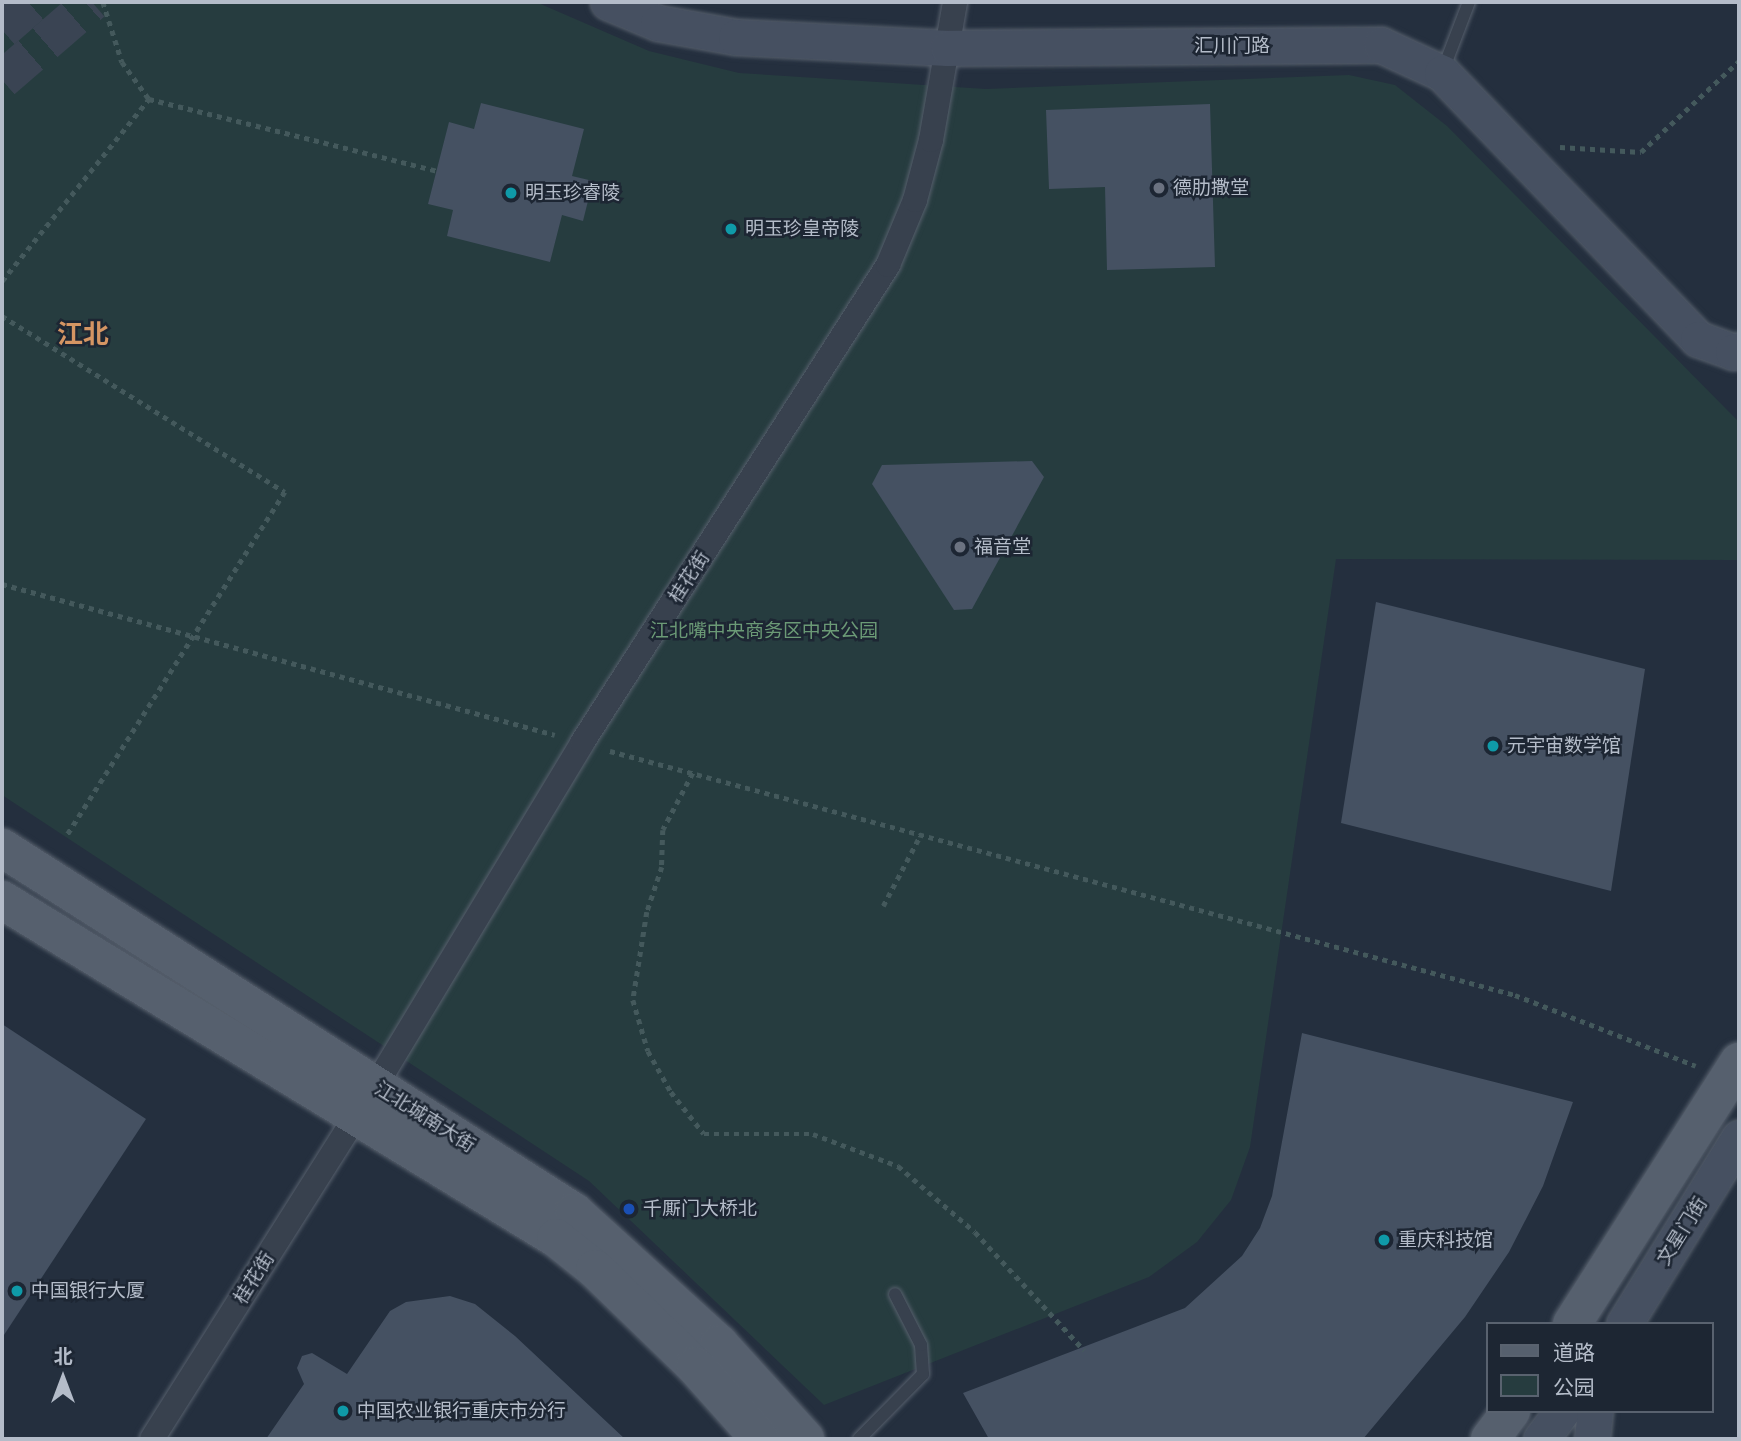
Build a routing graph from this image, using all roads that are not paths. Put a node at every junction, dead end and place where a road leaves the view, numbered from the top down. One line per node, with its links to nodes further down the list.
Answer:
1 (608, 2): 4 (street, 汇川门路)
2 (955, 2): 4 (street, 桂花街)
3 (1469, 2): 5 (lane)
4 (948, 48): 5 (street, 汇川门路); 10 (street, 桂花街)
5 (1442, 73): 6 (street, 汇川门路)
6 (1739, 349)
7 (2, 848): 10 (main road, 江北城南大街)
8 (2, 900): 10 (main road, 江北城南大街)
9 (1739, 1062): 13 (main road)
10 (366, 1101): 18 (street, 桂花街); 19 (main road, 江北城南大街); 20 (main road, 江北城南大街)
11 (1739, 1138): 14 (street, 文星门街)
12 (895, 1294): 21 (lane)
13 (1573, 1322)
14 (1624, 1322)
15 (1510, 1413): 22 (main road)
16 (1560, 1413): 23 (street)
17 (1595, 1413): 24 (street)
18 (152, 1439)
19 (760, 1439)
20 (805, 1439)
21 (859, 1439)
22 (1490, 1439)
23 (1541, 1439)
24 (1592, 1439)

